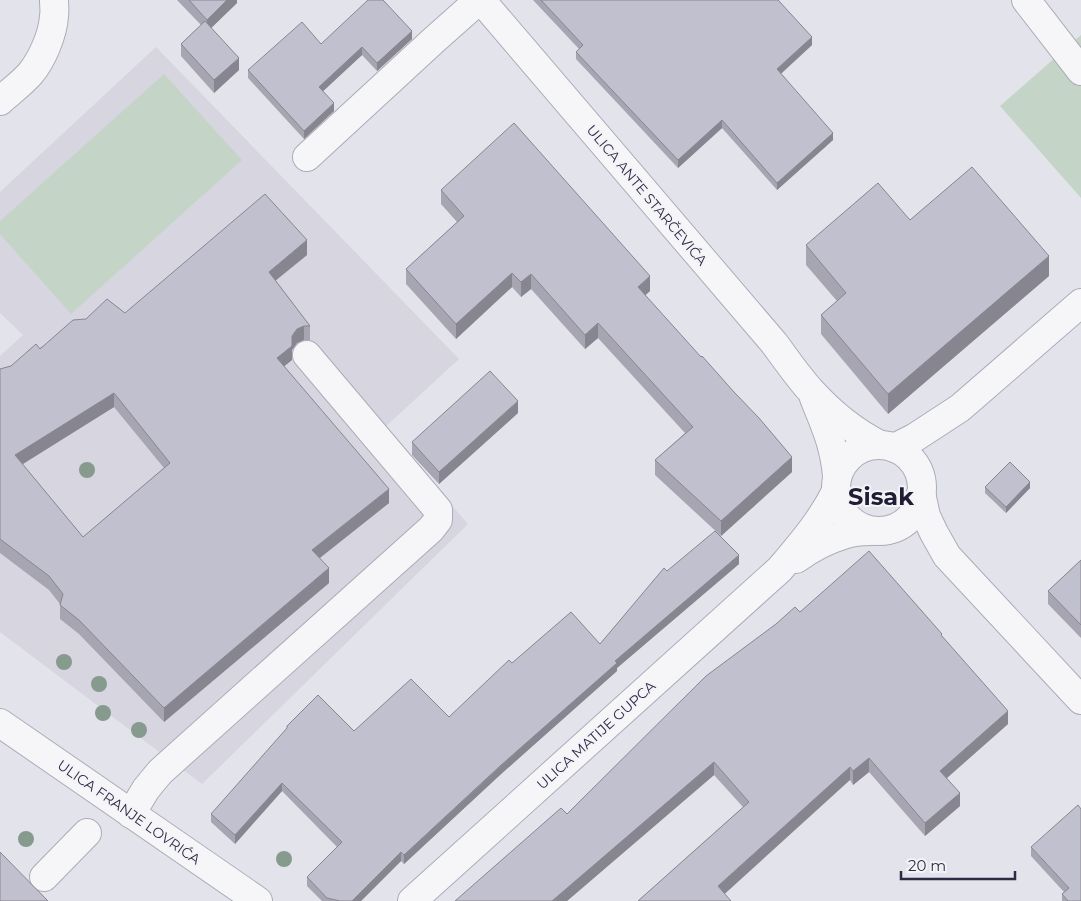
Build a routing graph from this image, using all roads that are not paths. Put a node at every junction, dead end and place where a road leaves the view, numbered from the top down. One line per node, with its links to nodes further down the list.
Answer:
1 (54, 0): 5 (street)
2 (480, 0): 6 (street); 9 (street, ULICA ANTE STARČEVIĆA)
3 (1026, 0): 4 (street)
4 (1081, 71)
5 (0, 101)
6 (307, 157)
7 (1081, 303): 10 (street)
8 (307, 355): 19 (street)
9 (812, 392): 11 (street, ULICA ANTE STARČEVIĆA); 12 (street, ULICA ANTE STARČEVIĆA)
10 (960, 408): 11 (street); 13 (street)
11 (887, 447): 12 (street); 13 (street)
12 (837, 484): 14 (street); 16 (street, ULICA MATIJE GUPCA)
13 (921, 486): 14 (street); 15 (street)
14 (878, 531): 15 (street); 16 (street, ULICA MATIJE GUPCA)
15 (947, 556): 17 (street)
16 (780, 569): 23 (street, ULICA MATIJE GUPCA)
17 (1081, 700)
18 (0, 723): 19 (street, ULICA FRANJE LOVRIĆA)
19 (131, 814): 22 (street, ULICA FRANJE LOVRIĆA)
20 (87, 833): 21 (street)
21 (44, 877)
22 (258, 901)
23 (412, 901)

